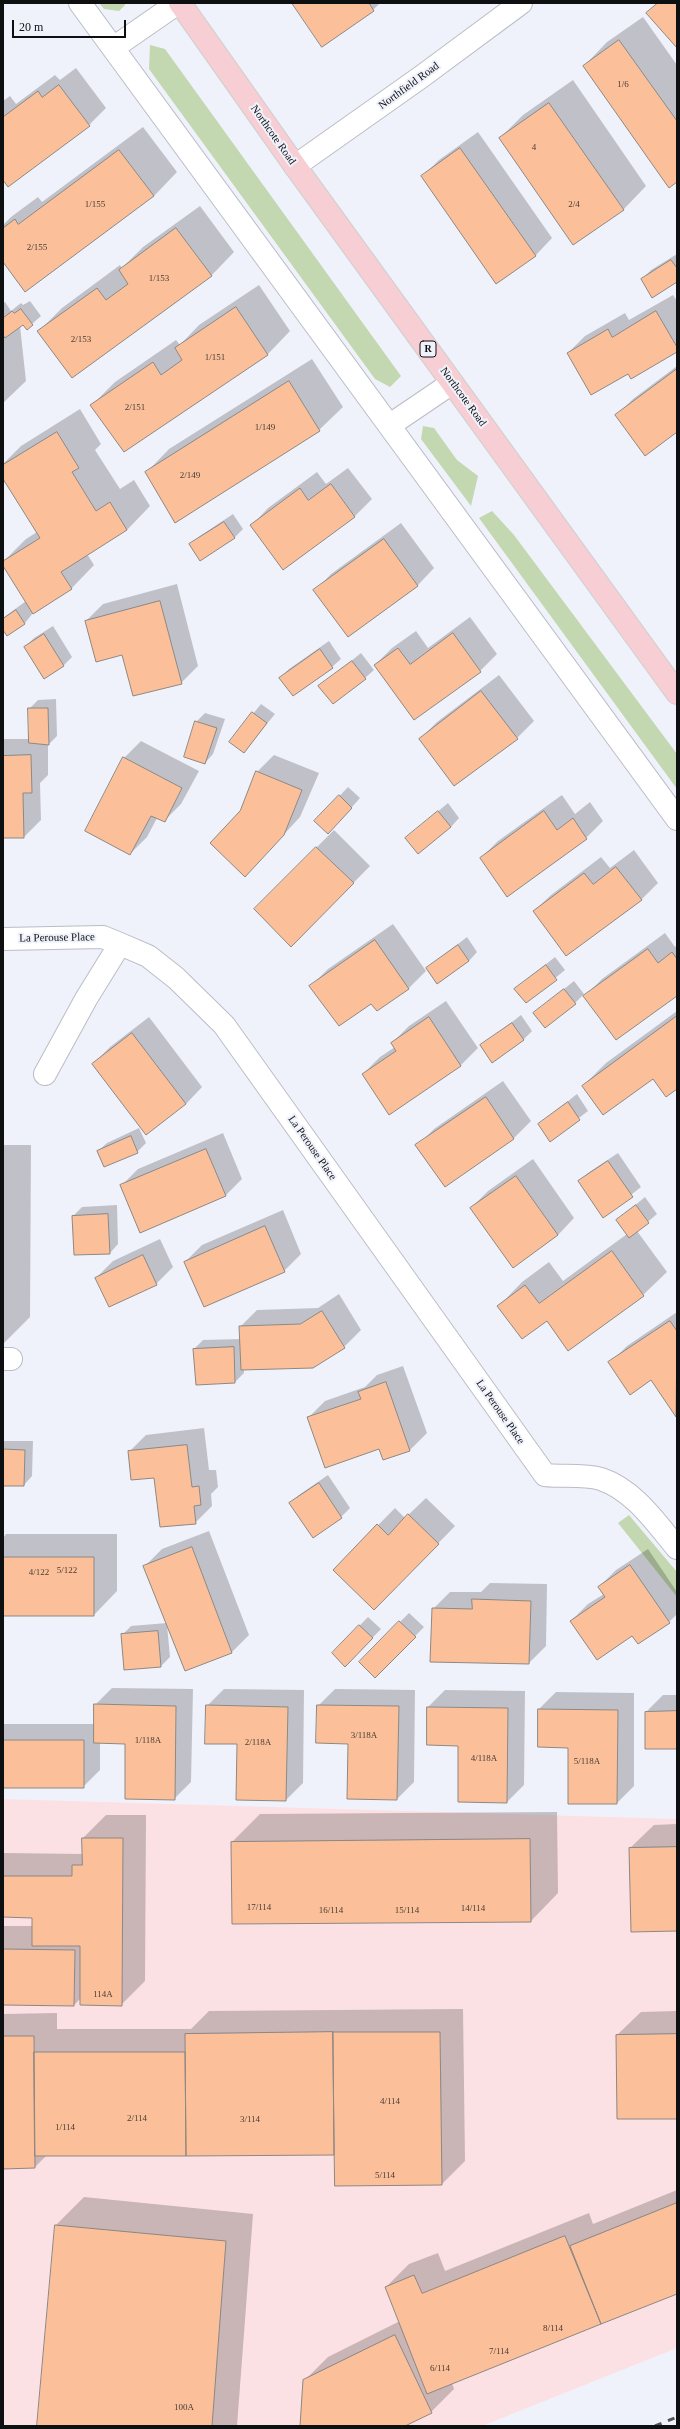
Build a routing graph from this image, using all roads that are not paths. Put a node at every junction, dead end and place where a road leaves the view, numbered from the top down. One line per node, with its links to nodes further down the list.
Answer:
1 (80, 3): 4 (street)
2 (179, 3): 4 (street); 5 (main road, Northcote Road / R)
3 (521, 3): 5 (street, Northfield Road)
4 (113, 48): 7 (street)
5 (295, 166): 6 (main road, Northcote Road / R)
6 (452, 383): 7 (street); 8 (main road, Northcote Road / R)
7 (390, 425): 9 (street)
8 (677, 693)
9 (677, 819)
10 (3, 940): 11 (street, La Perouse Place)
11 (120, 944): 12 (street); 13 (street, La Perouse Place)
12 (45, 1074)
13 (677, 1548)

